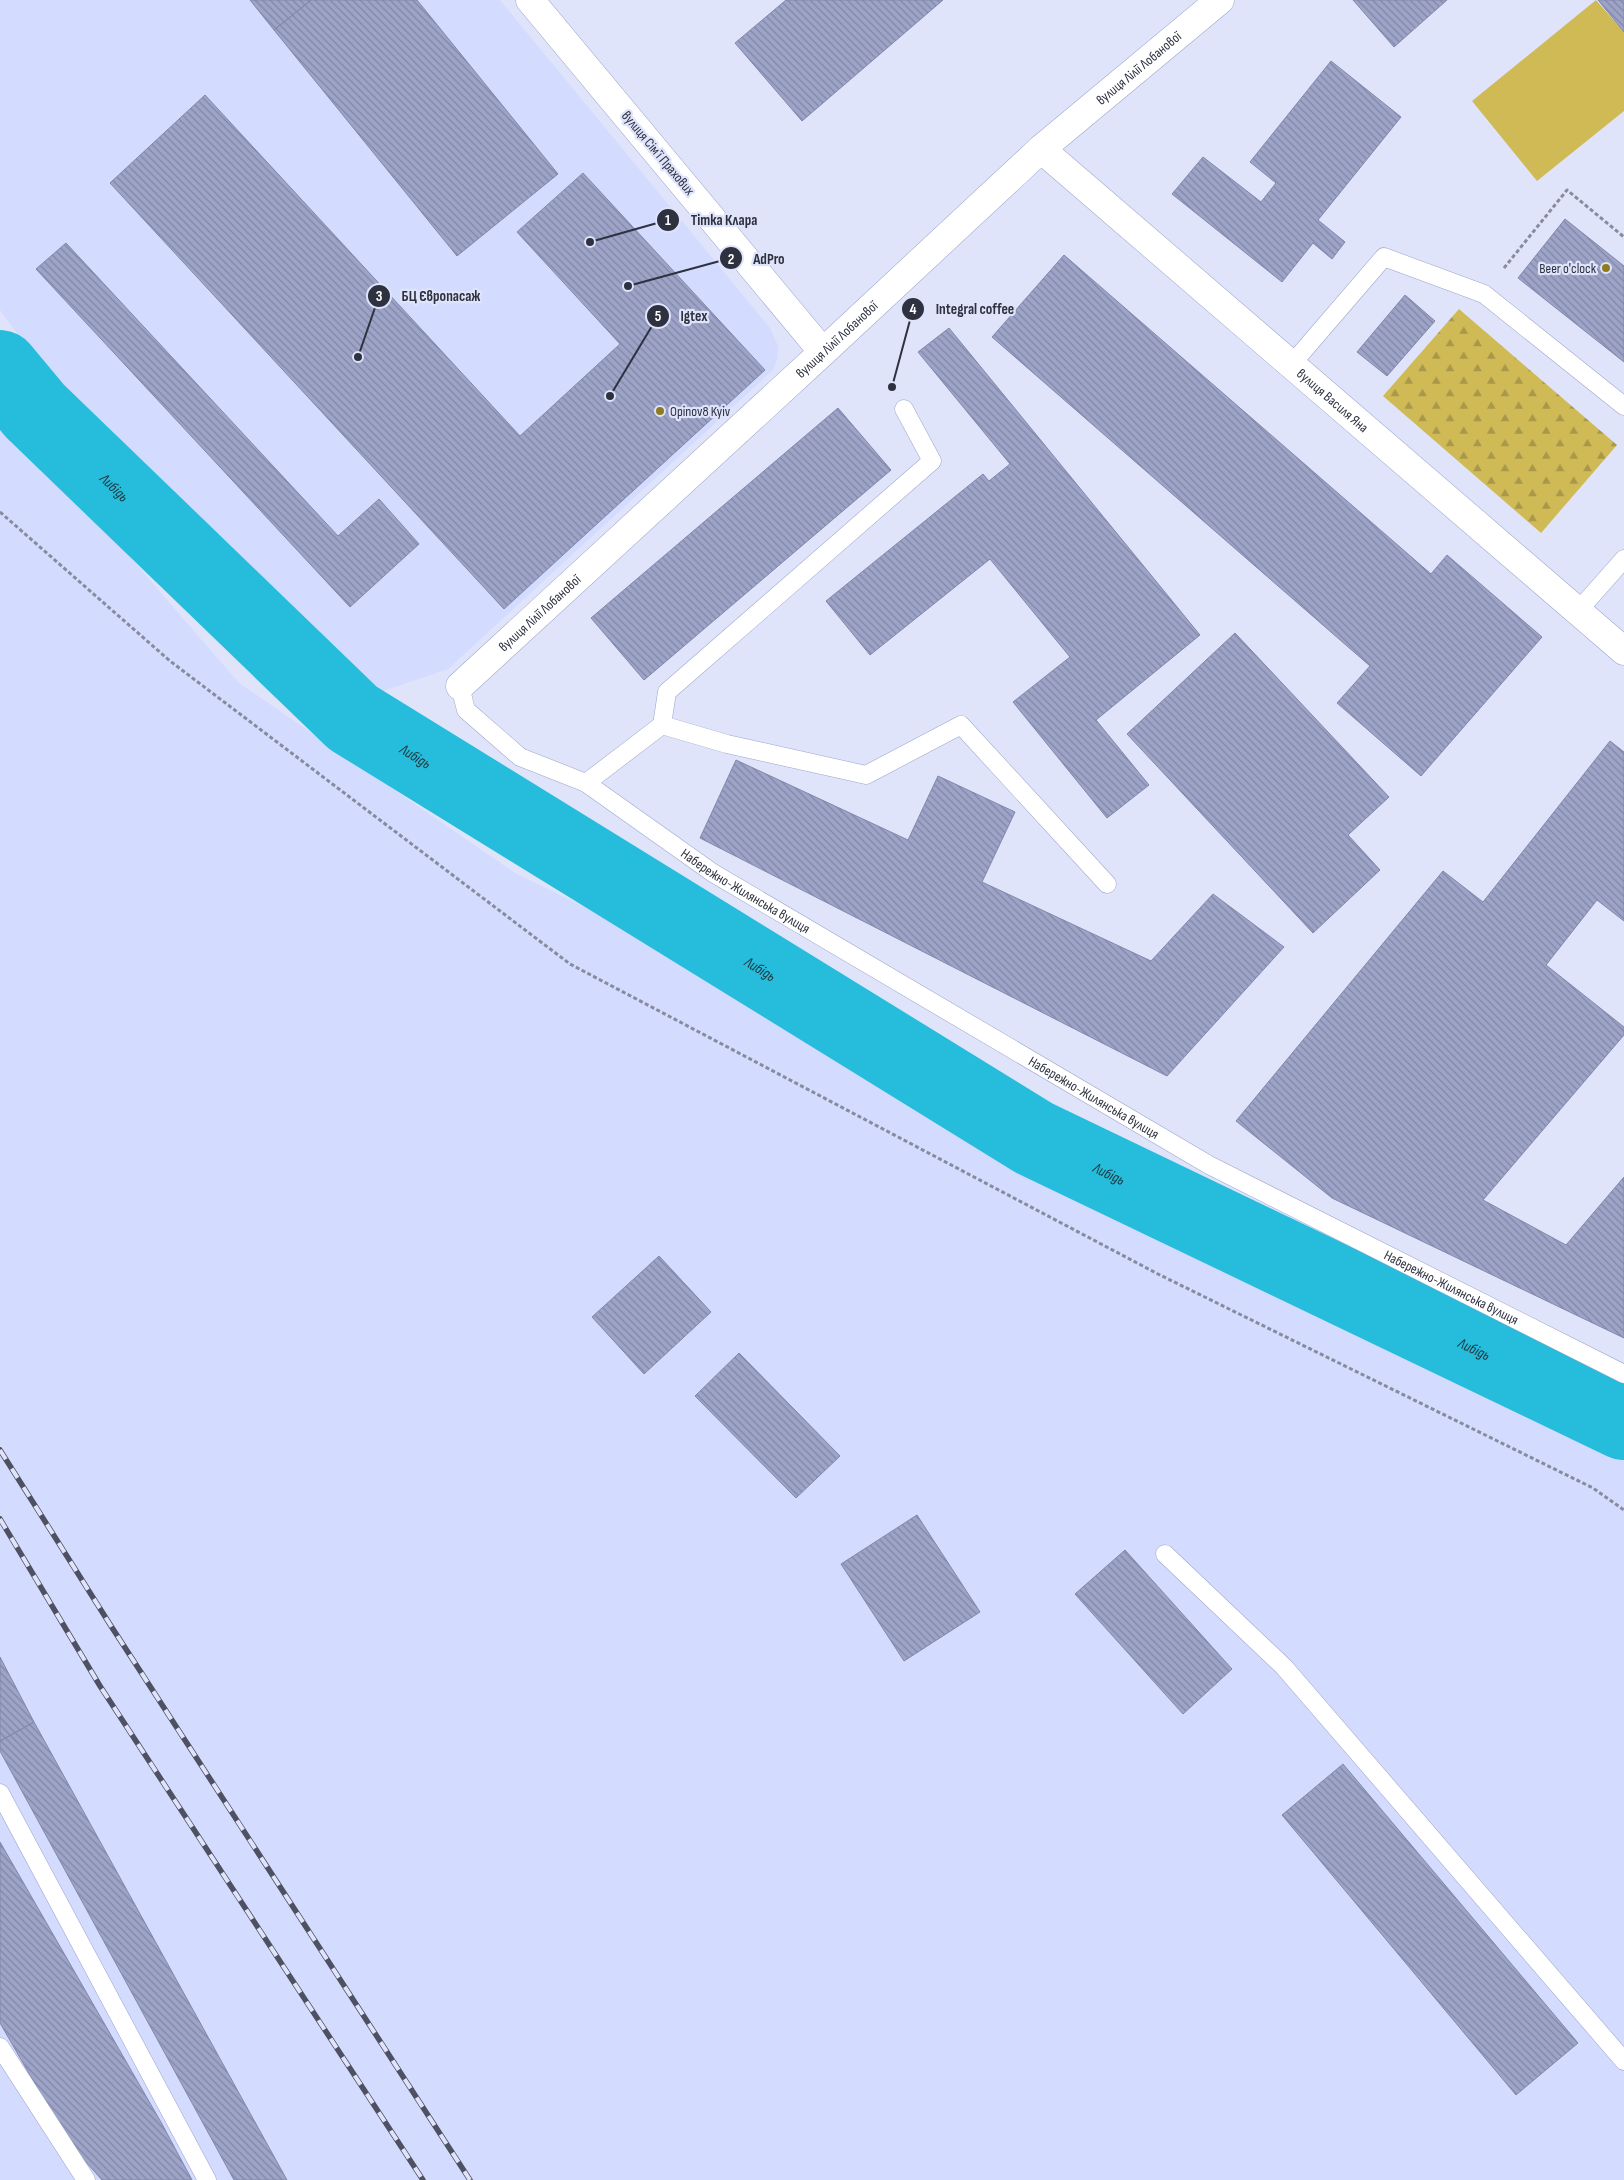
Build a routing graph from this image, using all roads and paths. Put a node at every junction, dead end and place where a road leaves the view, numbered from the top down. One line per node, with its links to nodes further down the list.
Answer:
1 (530, 0): 6 (street, вулиця Сімʼї Прахових)
2 (1220, 0): 3 (street, вулиця Лілії Лобанової)
3 (1041, 149): 6 (street, вулиця Лілії Лобанової); 7 (street, вулиця Василя Яна)
4 (1624, 237): 5 (path)
5 (1484, 294): 7 (lane); 8 (lane)
6 (824, 352): 14 (street, вулиця Лілії Лобанової)
7 (1291, 364): 12 (street, вулиця Василя Яна)
8 (1624, 406)
9 (904, 409): 15 (lane)
10 (0, 512): 19 (path)
11 (1624, 559): 12 (lane)
12 (1578, 611): 13 (street, вулиця Василя Яна)
13 (1624, 651)
14 (460, 686): 16 (lane, Набережно-Жилянська вулиця)
15 (662, 726): 16 (lane); 17 (lane)
16 (586, 783): 18 (lane, Набережно-Жилянська вулиця)
17 (1106, 884)
18 (1624, 1374)
19 (1624, 1510)
20 (1165, 1554): 23 (lane)
21 (0, 1793): 25 (lane)
22 (0, 2048): 24 (lane)
23 (1624, 2061)
24 (86, 2180)
25 (207, 2180)

